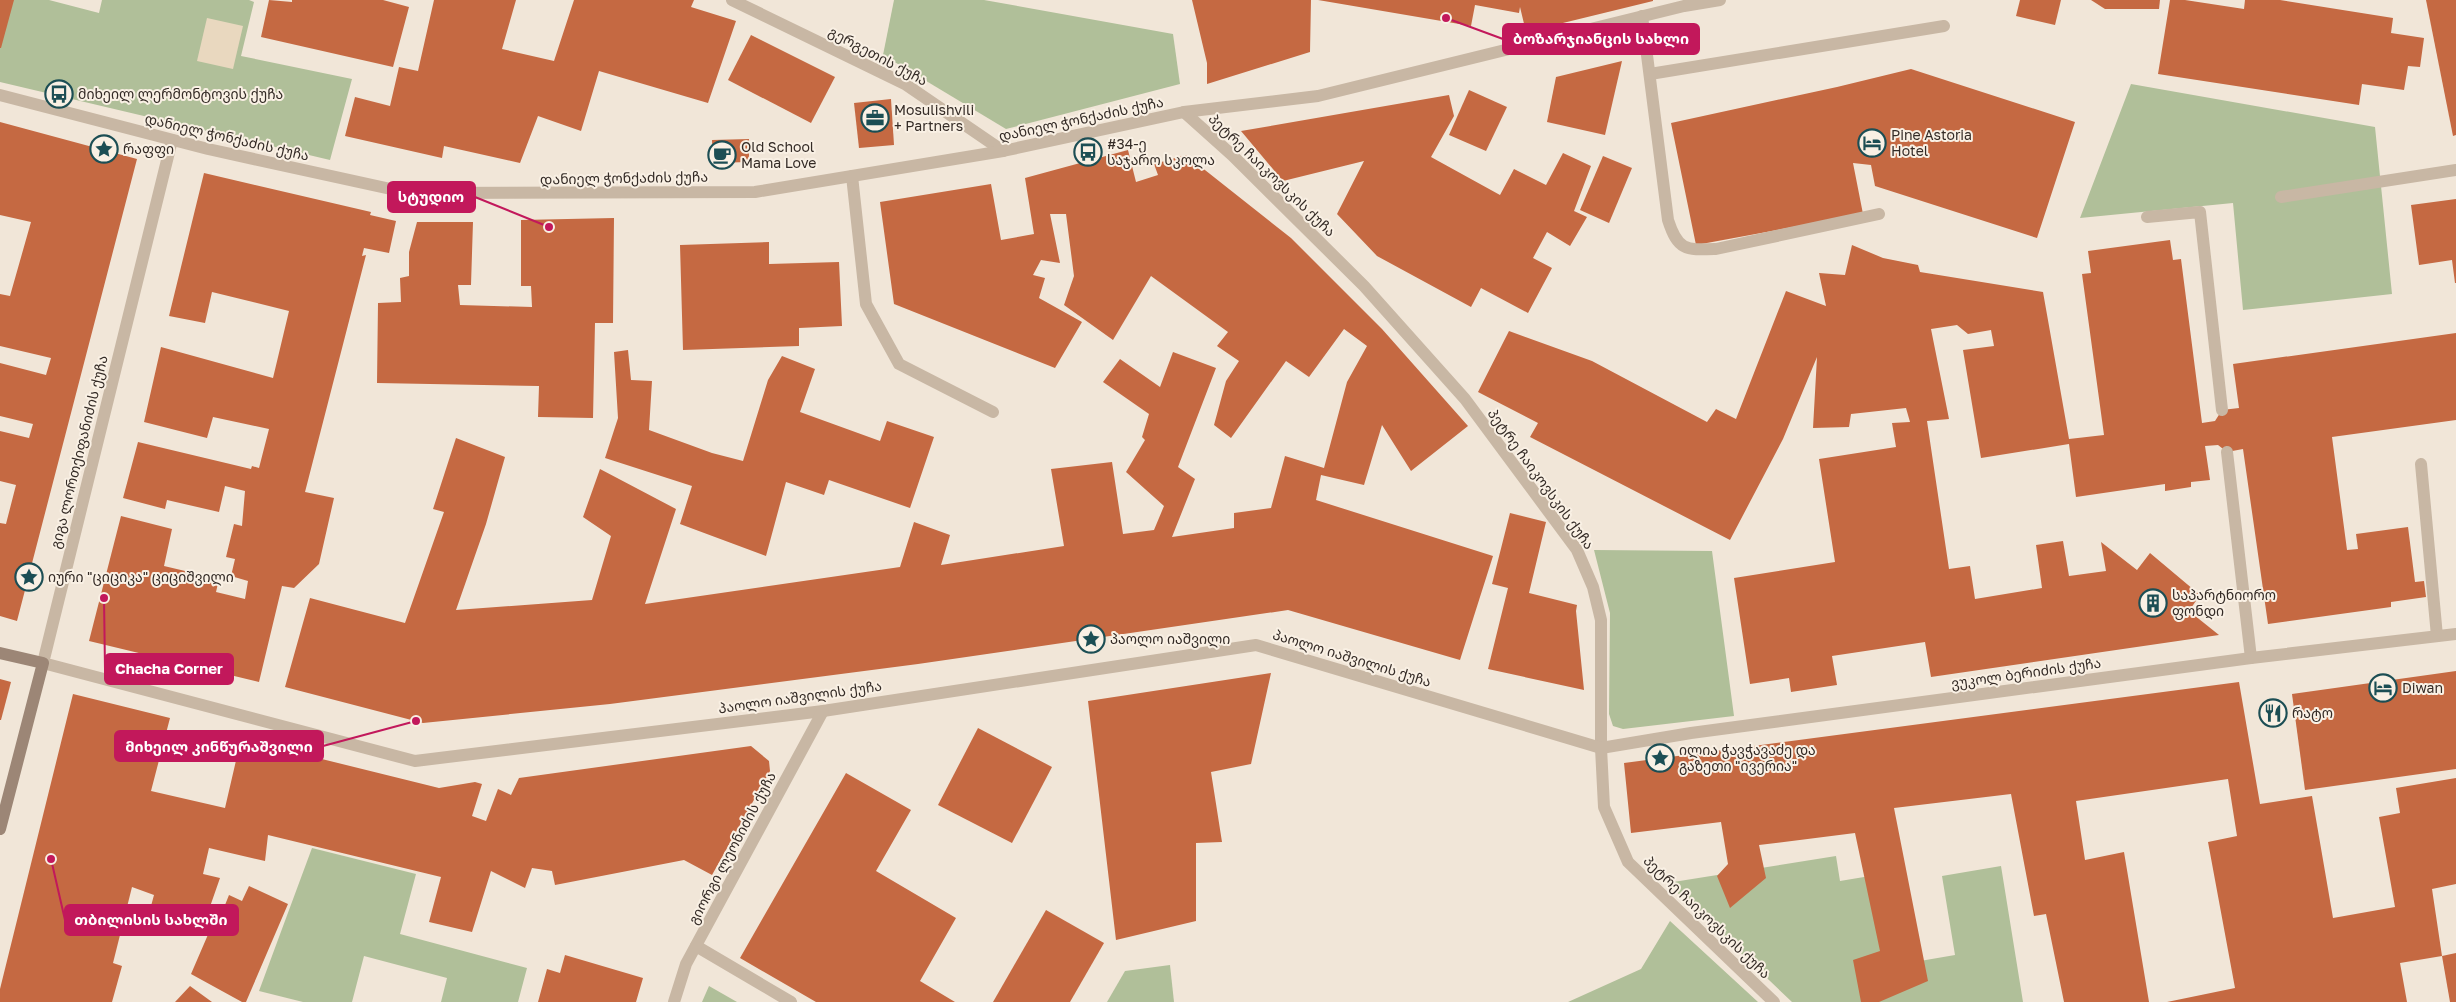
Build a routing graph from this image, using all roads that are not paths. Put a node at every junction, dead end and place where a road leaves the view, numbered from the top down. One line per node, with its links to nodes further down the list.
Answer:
1 (732, 0): 10 (street, გერგეთის ქუჩა)
2 (1720, 0): 3 (street, დანიელ ჭონქაძის ქუჩა)
3 (1684, 3): 4 (street, დანიელ ჭონქაძის ქუჩა)
4 (1642, 16): 6 (street); 8 (street, დანიელ ჭონქაძის ქუჩა)
5 (1944, 26): 6 (street)
6 (1650, 74): 14 (street)
7 (0, 95): 9 (street, დანიელ ჭონქაძის ქუჩა)
8 (1184, 112): 10 (street, დანიელ ჭონქაძის ქუჩა); 26 (street, პეტრე ჩაიკოვსკის ქუჩა)
9 (172, 140): 12 (street, დანიელ ჭონქაძის ქუჩა); 24 (street, გიგა ლორთქიფანიძის ქუჩა)
10 (1003, 151): 12 (street, დანიელ ჭონქაძის ქუჩა)
11 (2456, 170): 13 (street)
12 (852, 176): 17 (street)
13 (2281, 198)
14 (1879, 214)
15 (2147, 217): 16 (street)
16 (2222, 410)
17 (993, 412)
18 (2227, 452): 23 (street)
19 (2421, 464): 21 (street)
20 (2456, 634): 21 (street, ვუკოლ ბერიძის ქუჩა)
21 (2437, 636): 23 (street, ვუკოლ ბერიძის ქუჩა)
22 (0, 653): 24 (main road, პაოლო იაშვილის ქუჩა)
23 (2251, 658): 26 (street, ვუკოლ ბერიძის ქუჩა)
24 (43, 663): 25 (street, პაოლო იაშვილის ქუჩა); 27 (main road, გიგა ლორთქიფანიძის ქუჩა)
25 (823, 711): 26 (street, პაოლო იაშვილის ქუჩა); 28 (street, გიორგი ლეონიძის ქუჩა)
26 (1601, 748): 31 (street, პეტრე ჩაიკოვსკის ქუჩა)
27 (0, 830)
28 (696, 946): 29 (street, გიორგი ლეონიძის ქუჩა); 30 (street)
29 (674, 1002)
30 (791, 1002)
31 (1774, 1002)

